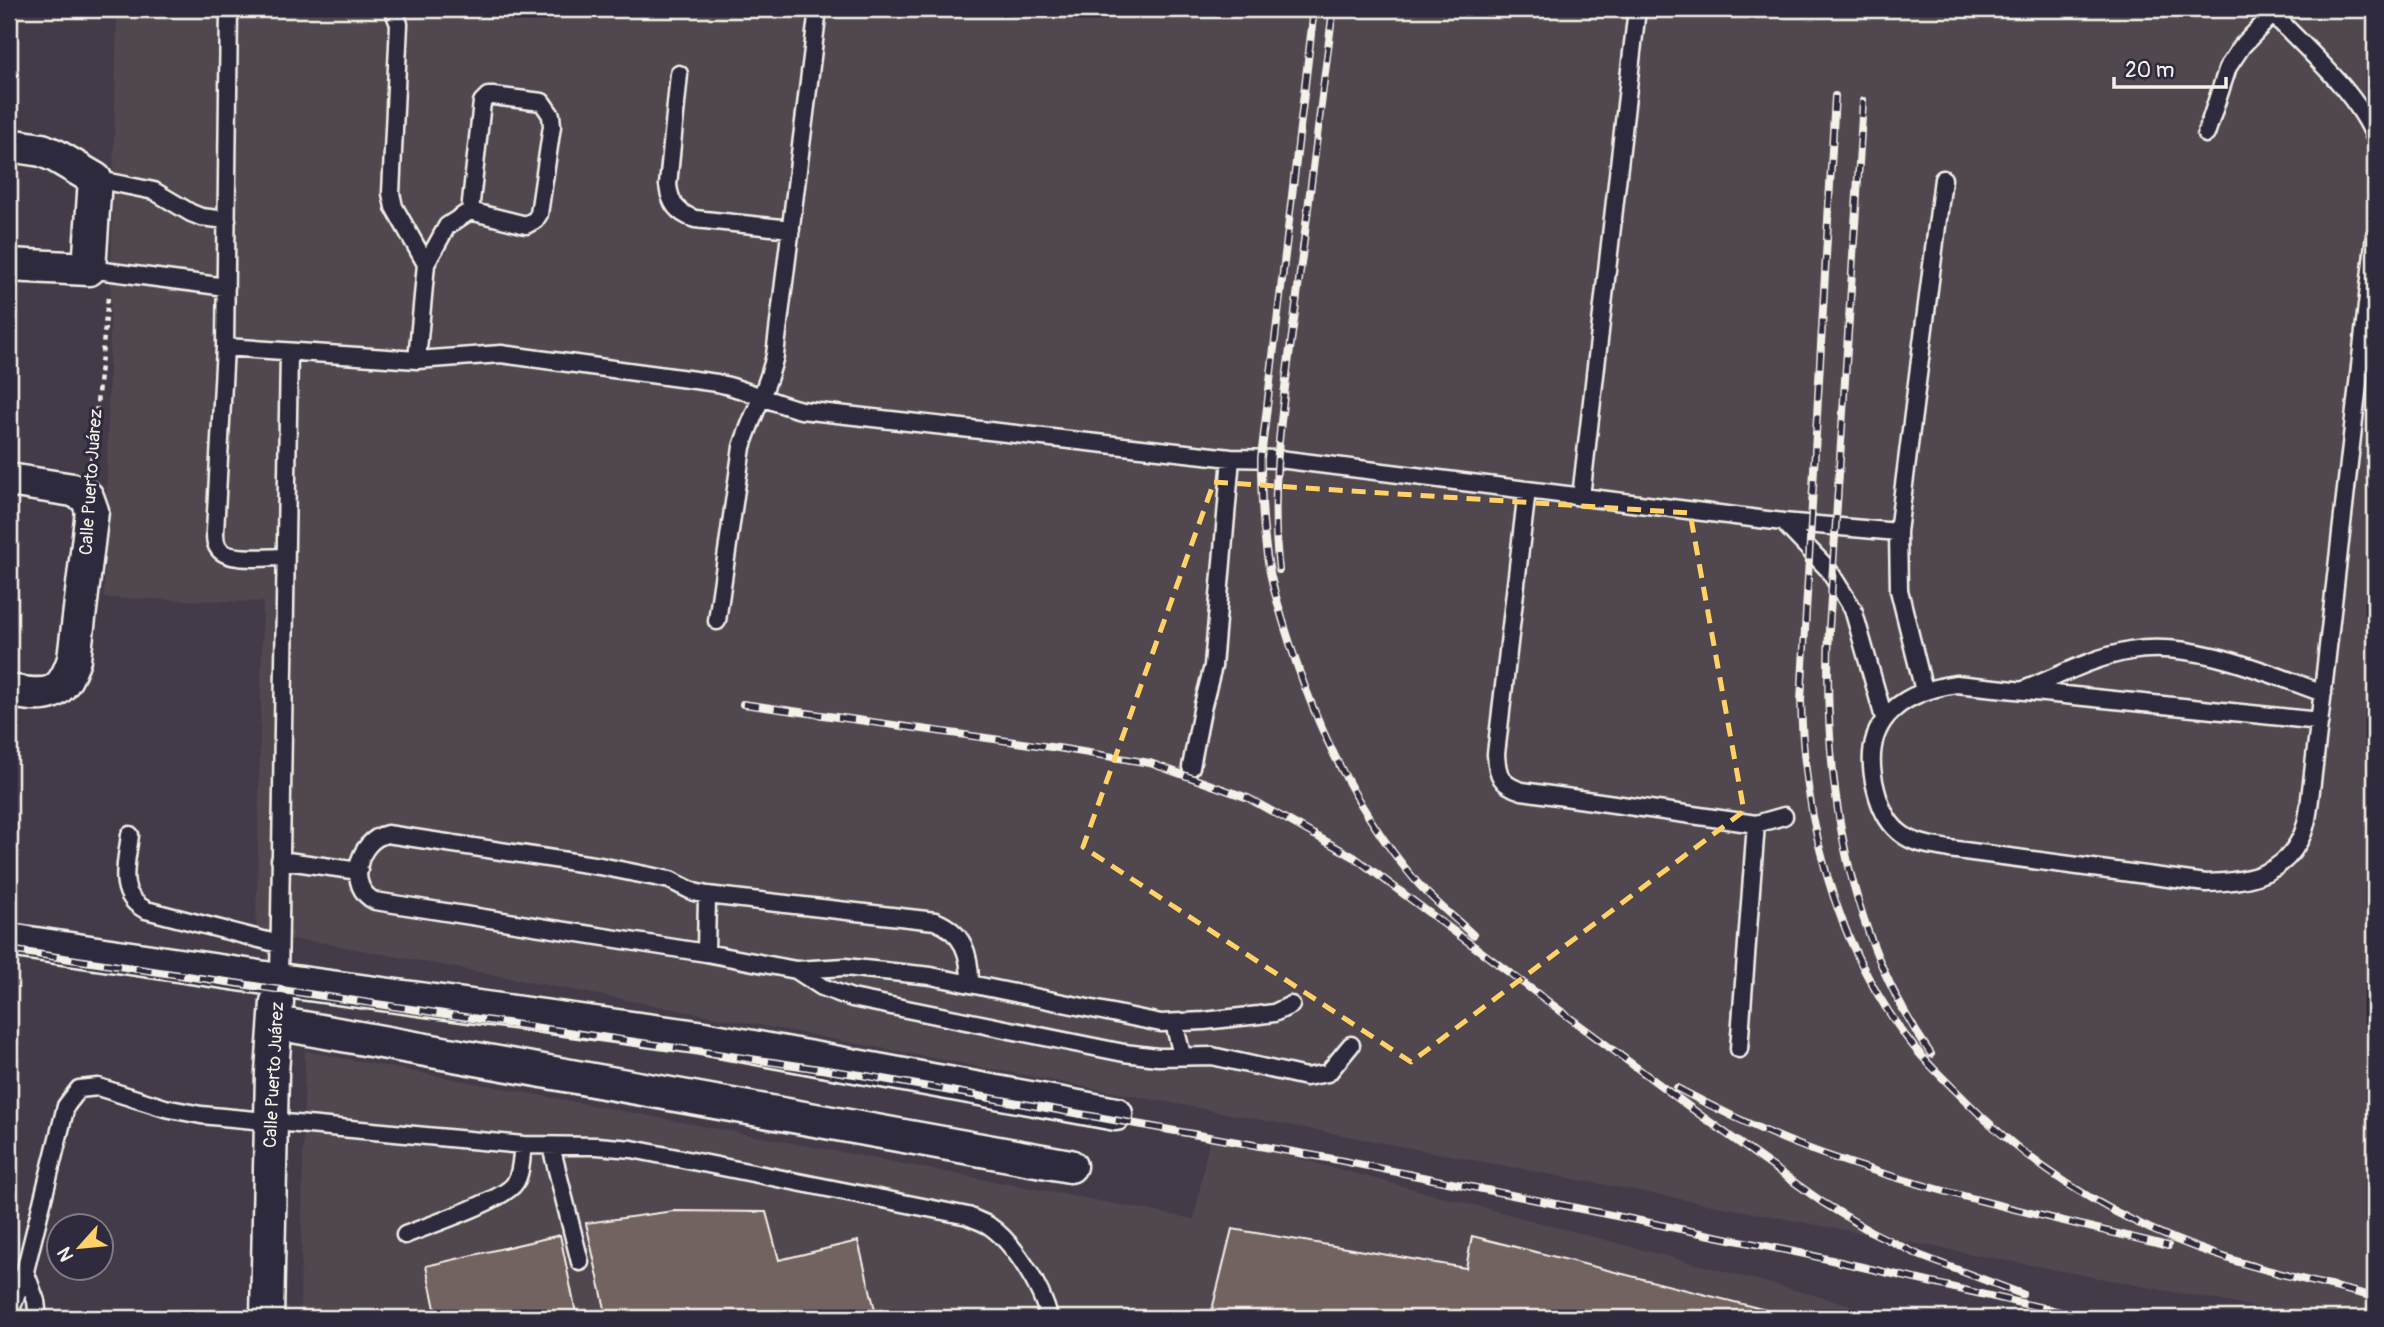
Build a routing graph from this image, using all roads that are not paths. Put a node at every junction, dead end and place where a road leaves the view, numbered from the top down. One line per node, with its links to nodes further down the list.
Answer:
1 (229, 9): 13 (lane)
2 (393, 9): 16 (lane)
3 (818, 9): 14 (lane)
4 (1637, 9): 27 (lane)
5 (2271, 12): 7 (lane); 8 (lane)
6 (679, 74): 14 (lane)
7 (2206, 134)
8 (2375, 138)
9 (9, 145): 10 (street)
10 (94, 178): 13 (lane); 18 (street)
11 (1943, 179): 29 (lane)
12 (470, 211): 12 (lane); 16 (lane)
13 (227, 220): 19 (lane)
14 (791, 229): 23 (lane)
15 (2375, 235): 35 (lane)
16 (426, 264): 22 (lane)
17 (9, 265): 18 (street)
18 (99, 270): 19 (lane)
19 (226, 287): 20 (lane)
20 (225, 347): 21 (lane); 30 (lane)
21 (289, 352): 22 (lane); 30 (lane)
22 (416, 360): 23 (lane)
23 (762, 398): 24 (lane); 31 (lane)
24 (1231, 458): 26 (lane); 38 (lane)
25 (9, 480): 32 (street, Calle Puerto Juárez)
26 (1527, 490): 27 (lane); 40 (lane)
27 (1581, 497): 28 (lane)
28 (1783, 522): 29 (lane); 36 (lane)
29 (1898, 532): 33 (lane)
30 (285, 557): 42 (lane)
31 (717, 621)
32 (9, 691)
33 (1924, 691): 34 (lane); 36 (lane)
34 (2020, 691): 35 (lane); 37 (lane)
35 (2323, 693): 37 (lane)
36 (1884, 718): 37 (lane)
37 (2320, 721)
38 (1191, 767)
39 (1784, 816): 40 (lane)
40 (1756, 824): 55 (lane)
41 (130, 835): 46 (lane)
42 (280, 860): 43 (lane); 46 (lane)
43 (359, 871): 44 (lane); 47 (lane)
44 (707, 895): 47 (lane); 50 (lane)
45 (9, 940): 49 (street, Calle Puerto Juárez)
46 (279, 944): 49 (lane)
47 (706, 953): 48 (lane)
48 (796, 970): 50 (lane); 56 (lane)
49 (279, 980): 52 (street, Calle Puerto Juárez); 57 (street)
50 (970, 984): 53 (lane)
51 (1291, 1005): 53 (lane)
52 (276, 1023): 58 (street, Calle Puerto Juárez); 61 (street)
53 (1174, 1023): 56 (lane)
54 (1351, 1045): 56 (lane)
55 (1739, 1049)
56 (1182, 1055)
57 (1116, 1114)
58 (271, 1121): 59 (lane); 64 (lane); 67 (street, Calle Puerto Juárez)
59 (523, 1144): 60 (lane); 62 (lane)
60 (551, 1146): 63 (lane); 68 (lane)
61 (1070, 1166)
62 (405, 1235)
63 (580, 1262)
64 (25, 1271): 65 (lane); 66 (lane)
65 (9, 1315)
66 (38, 1318)
67 (267, 1318)
68 (1049, 1318)

